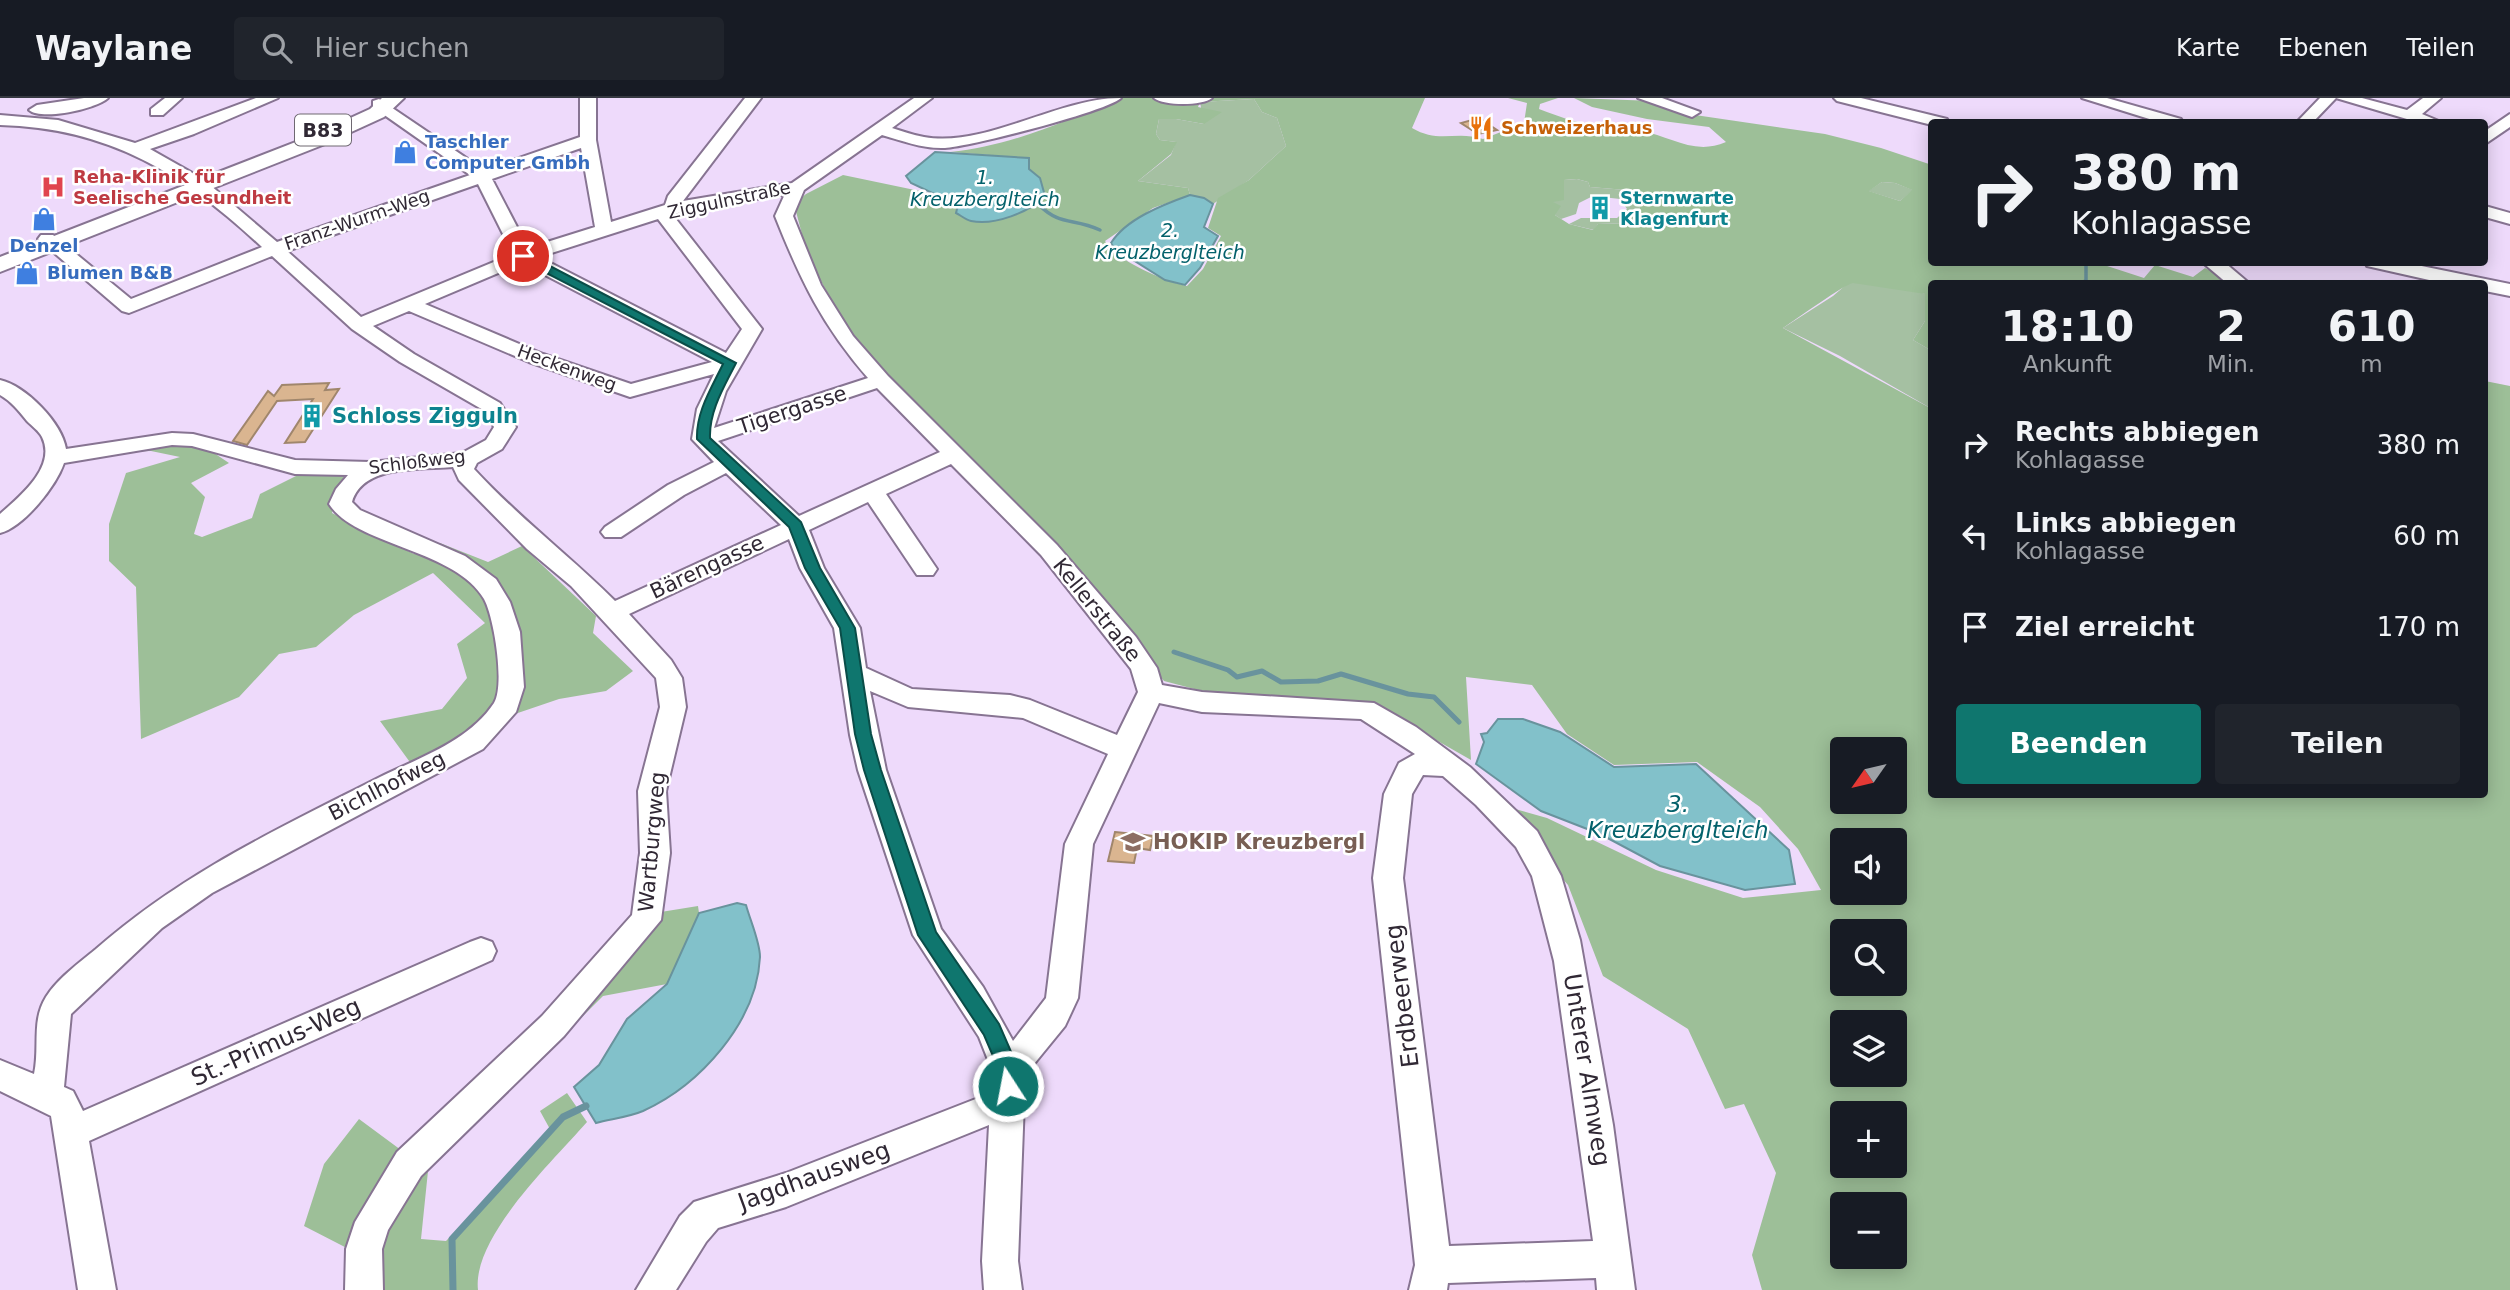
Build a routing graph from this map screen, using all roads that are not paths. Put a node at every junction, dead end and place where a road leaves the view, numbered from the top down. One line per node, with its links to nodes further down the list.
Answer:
1 (100, 98): 18 (street)
2 (174, 98): 19 (street)
3 (270, 98): 33 (street)
4 (588, 98): 31 (street)
5 (753, 98): 37 (street)
6 (924, 98): 28 (street, Ziggulnstraße)
7 (1113, 98): 28 (street)
8 (1162, 98): 9 (street)
9 (1204, 98)
10 (1646, 98): 20 (street)
11 (1842, 98): 23 (street)
12 (2090, 98): 22 (street)
13 (2154, 98): 22 (street)
14 (2329, 98): 24 (street)
15 (2344, 98): 21 (street)
16 (2433, 98): 21 (street)
17 (387, 102): 34 (street); 35 (main road, B83)
18 (0, 112)
19 (156, 112)
20 (1692, 112)
21 (2410, 116): 25 (street)
22 (2136, 117)
23 (1929, 119)
24 (2308, 119)
25 (2422, 119)
26 (2510, 119): 29 (street)
27 (0, 120): 33 (street)
28 (880, 129): 36 (street, Ziggulnstraße)
29 (2488, 136)
30 (2488, 138): 32 (street)
31 (588, 140): 34 (street, Franz-Wurm-Weg); 40 (street)
32 (2510, 144)
33 (133, 149): 35 (street)
34 (483, 177): 42 (street, Franz-Wurm-Weg); 43 (street)
35 (197, 184): 41 (main road, B83); 42 (street, Schloßweg)
36 (797, 187): 37 (street, Ziggulnstraße); 57 (street, Kellerstraße)
37 (668, 211): 40 (street, Ziggulnstraße); 56 (street)
38 (2488, 212): 39 (street)
39 (2510, 219)
40 (604, 230): 43 (street, Ziggulnstraße)
41 (50, 242): 42 (street, Franz-Wurm-Weg); 44 (main road, B83); 45 (main road, B83)
42 (274, 249): 55 (street, Schloßweg)
43 (523, 256): 54 (street, Ziggulnstraße); 56 (street)
44 (0, 257)
45 (0, 265)
46 (2216, 266): 49 (street)
47 (2388, 266): 48 (street)
48 (2399, 269): 50 (street); 51 (street)
49 (2236, 280)
50 (2386, 280)
51 (2455, 280)
52 (2488, 286): 53 (street)
53 (2510, 290)
54 (409, 304): 55 (street, Ziggulnstraße); 56 (street, Heckenweg)
55 (359, 326): 62 (street, Schloßweg)
56 (730, 363): 59 (street)
57 (881, 380): 59 (street, Tigergasse); 60 (street, Kellerstraße)
58 (0, 386): 61 (street)
59 (704, 439): 63 (street)
60 (956, 453): 65 (street, Bärengasse); 72 (street, Kellerstraße)
61 (55, 458): 64 (street, Schloßweg); 67 (street)
62 (467, 459): 64 (street, Schloßweg); 70 (street, Wartburgweg)
63 (730, 463): 66 (street); 68 (street, Tigergasse)
64 (370, 469): 78 (street, Bichlhofweg)
65 (872, 491): 66 (street, Bärengasse); 69 (street)
66 (796, 525): 70 (street, Bärengasse); 71 (street)
67 (0, 526)
68 (613, 532)
69 (925, 569)
70 (612, 612): 83 (street, Wartburgweg)
71 (857, 676): 73 (street); 77 (street)
72 (1151, 692): 73 (street); 74 (street)
73 (1123, 749): 77 (street)
74 (1448, 766): 80 (street, Unterer Almweg); 81 (street, Erdbeerweg)
75 (481, 951): 79 (street, St.-Primus-Weg)
76 (0, 1075): 78 (street)
77 (1008, 1086): 84 (street, Jagdhausweg); 85 (street)
78 (46, 1095): 79 (street)
79 (72, 1132): 82 (street)
80 (1614, 1274): 81 (street, Erdbeerweg)
81 (1430, 1278)
82 (97, 1290)
83 (364, 1290)
84 (655, 1290)
85 (1003, 1290)

